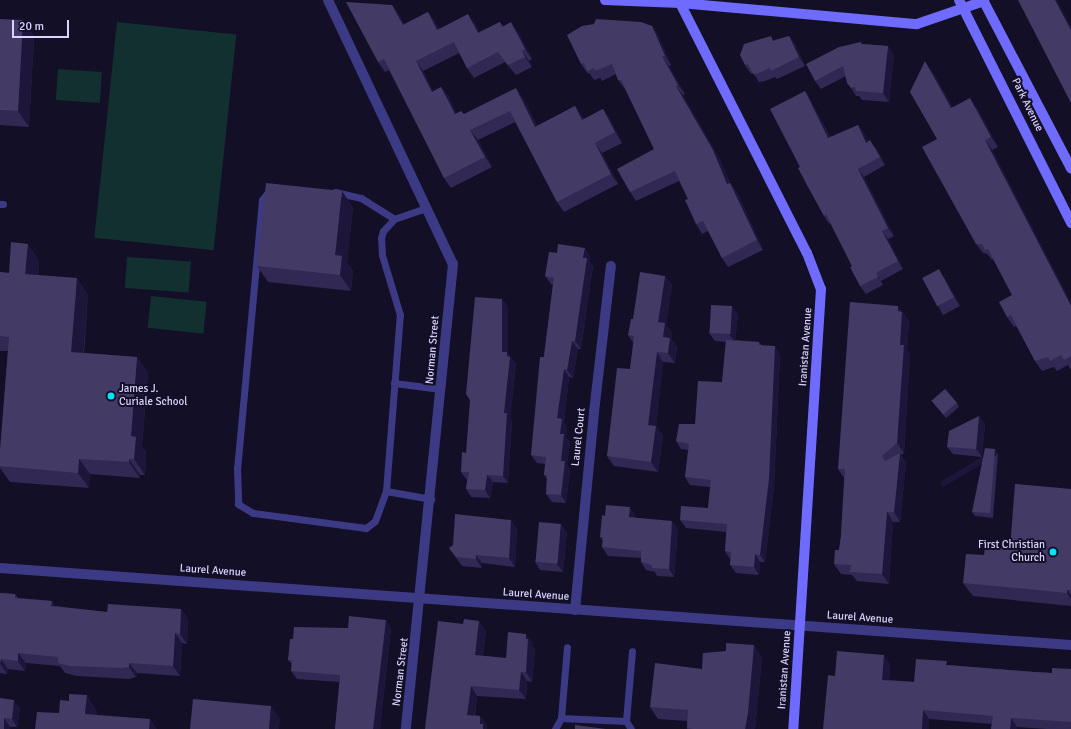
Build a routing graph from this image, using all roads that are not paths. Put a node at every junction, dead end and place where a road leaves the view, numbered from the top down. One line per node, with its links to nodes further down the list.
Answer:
1 (328, 0): 9 (street, Norman Street)
2 (606, 0): 4 (street)
3 (984, 0): 5 (street); 6 (street, Park Avenue)
4 (679, 2): 5 (street); 21 (street, Iranistan Avenue)
5 (961, 4): 10 (street, Park Avenue)
6 (1071, 168)
7 (283, 190): 16 (lane)
8 (330, 192): 11 (lane)
9 (426, 208): 11 (lane); 15 (street, Norman Street)
10 (1068, 210): 12 (street, Park Avenue)
11 (394, 220): 14 (lane)
12 (1071, 223)
13 (611, 266): 20 (street, Laurel Court)
14 (394, 383): 15 (lane); 16 (lane)
15 (441, 389): 17 (street, Norman Street)
16 (386, 491): 17 (lane)
17 (431, 499): 19 (street, Norman Street)
18 (0, 568): 19 (street, Laurel Avenue)
19 (421, 598): 20 (street, Laurel Avenue); 27 (street, Norman Street)
20 (575, 610): 21 (street, Laurel Avenue)
21 (800, 625): 22 (street, Laurel Avenue); 30 (street, Iranistan Avenue)
22 (1071, 645)
23 (567, 647): 25 (lane)
24 (632, 651): 26 (lane)
25 (561, 718): 26 (lane); 28 (lane)
26 (626, 721): 29 (lane)
27 (406, 729)
28 (555, 729)
29 (631, 729)
30 (793, 729)

